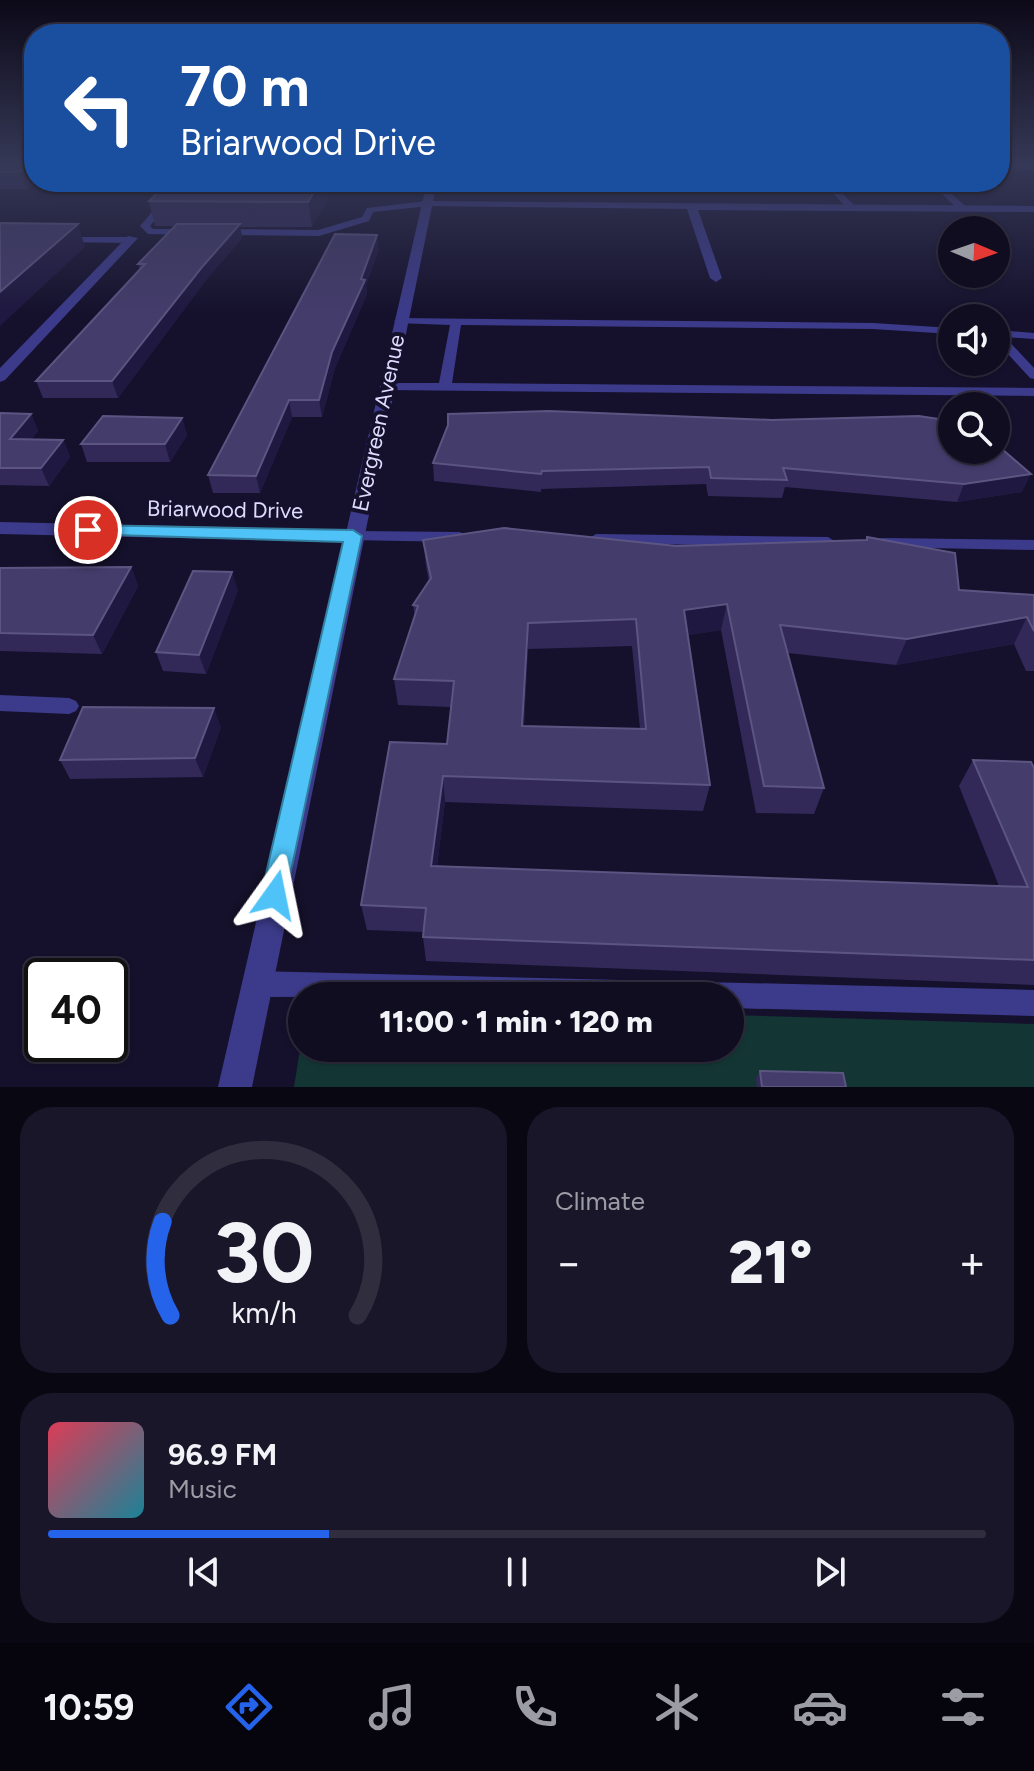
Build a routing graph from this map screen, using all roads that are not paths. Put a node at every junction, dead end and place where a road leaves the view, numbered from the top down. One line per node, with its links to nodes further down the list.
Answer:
1 (156, 213): 5 (lane)
2 (369, 213): 6 (lane)
3 (425, 213): 10 (street, Evergreen Avenue)
4 (694, 213): 9 (street)
5 (197, 232)
6 (212, 232)
7 (131, 239): 8 (lane); 16 (street)
8 (58, 240)
9 (716, 278)
10 (400, 321): 11 (lane); 18 (street, Evergreen Avenue)
11 (456, 322): 12 (lane); 19 (lane)
12 (938, 330)
13 (1010, 335): 14 (lane)
14 (1034, 336)
15 (1010, 349): 17 (lane)
16 (1, 375)
17 (1034, 375)
18 (386, 386): 19 (lane); 22 (street, Evergreen Avenue)
19 (445, 387): 20 (lane)
20 (1034, 392)
21 (0, 528): 22 (street, Briarwood Drive)
22 (353, 536): 23 (lane); 28 (street, Evergreen Avenue)
23 (471, 538)
24 (581, 539): 25 (lane)
25 (1034, 545)
26 (0, 703): 27 (lane)
27 (69, 706)
28 (255, 984): 29 (lane); 30 (street, Evergreen Avenue)
29 (1034, 1003)
30 (235, 1087)

